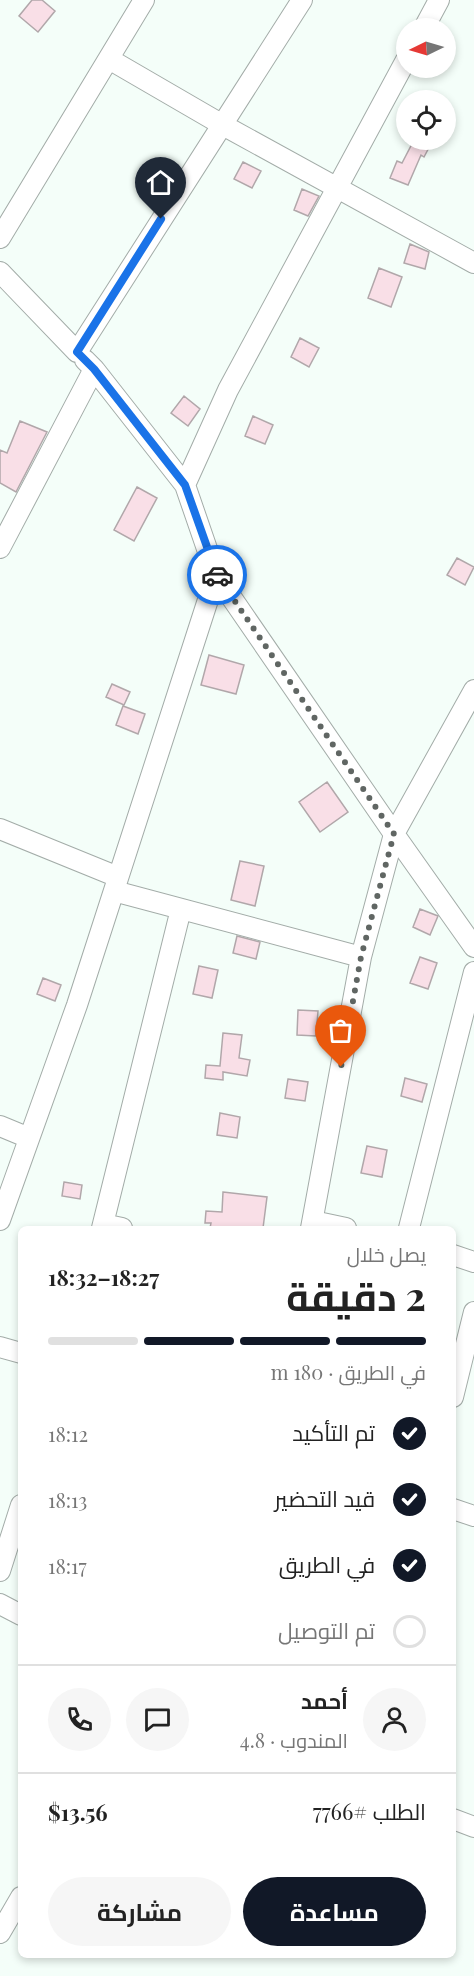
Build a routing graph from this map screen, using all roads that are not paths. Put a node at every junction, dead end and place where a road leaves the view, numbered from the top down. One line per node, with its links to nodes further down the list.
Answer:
1 (302, 0): 7 (street)
2 (439, 0): 4 (street)
3 (138, 3): 5 (street)
4 (429, 18)
5 (109, 58): 7 (street); 9 (street)
6 (396, 78): 8 (street)
7 (221, 124): 8 (street); 12 (street)
8 (338, 188): 10 (street); 14 (street)
9 (0, 238)
10 (474, 263)
11 (0, 272): 12 (street)
12 (77, 352): 13 (street)
13 (94, 369): 14 (street); 15 (street)
14 (185, 485): 16 (street)
15 (0, 548)
16 (216, 575): 19 (street); 20 (street)
17 (473, 695): 19 (street)
18 (0, 830): 20 (street)
19 (394, 834): 22 (street); 23 (street)
20 (116, 884): 21 (street); 26 (street)
21 (181, 909): 23 (street); 29 (street)
22 (474, 946)
23 (361, 957): 28 (street)
24 (474, 972): 30 (street)
25 (0, 1126): 26 (street)
26 (29, 1138): 27 (street)
27 (0, 1220)
28 (312, 1225)
29 (109, 1226)
30 (410, 1226)
31 (456, 1257): 32 (street)
32 (474, 1262)
33 (474, 1312): 36 (street)
34 (0, 1347): 35 (street)
35 (18, 1352)
36 (456, 1386)
37 (456, 1510): 39 (street)
38 (18, 1514): 40 (street)
39 (474, 1516)
40 (0, 1571)
41 (0, 1604): 42 (street)
42 (18, 1613)
43 (456, 1820): 44 (street)
44 (474, 1827)
45 (18, 1902): 46 (street)
46 (0, 1933)

